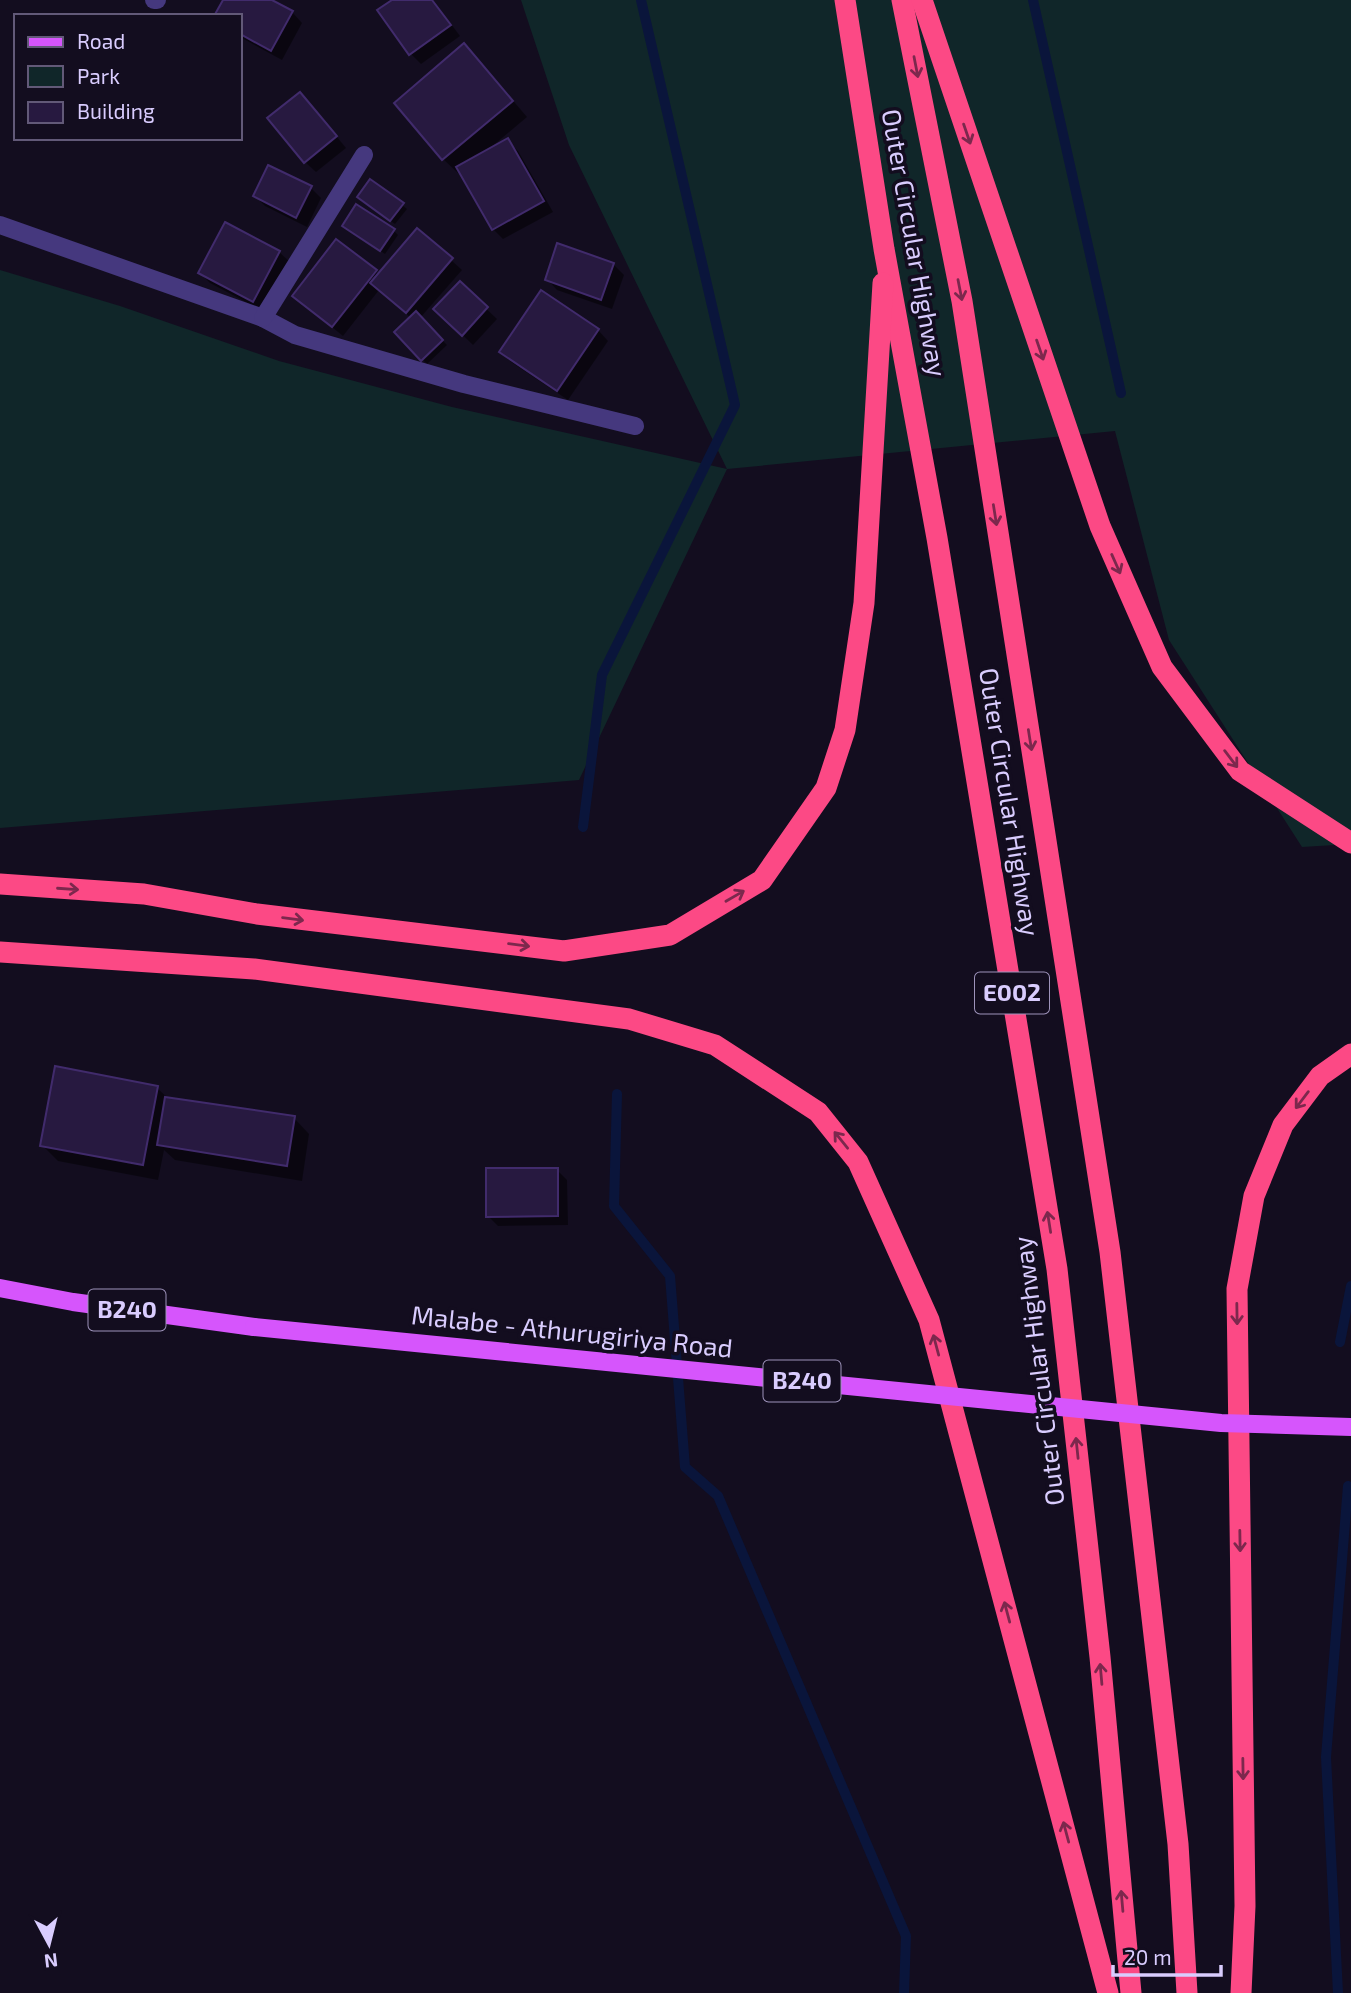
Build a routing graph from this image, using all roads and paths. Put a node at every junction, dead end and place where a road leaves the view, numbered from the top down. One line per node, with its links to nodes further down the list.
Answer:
1 (845, 0): 6 (highway, Outer Circular Highway / E002)
2 (902, 0): 17 (highway, Outer Circular Highway / E002, one-way to 17)
3 (922, 0): 9 (highway, one-way to 9)
4 (364, 155): 7 (street)
5 (0, 225): 7 (street)
6 (884, 249): 10 (highway, one-way to 6); 16 (highway, Outer Circular Highway / E002, one-way to 6)
7 (262, 318): 8 (street)
8 (635, 426)
9 (1351, 843)
10 (0, 884)
11 (0, 952): 15 (highway, one-way to 11)
12 (1351, 1054): 18 (highway, one-way to 18)
13 (0, 1289): 14 (main road, Malabe - Athurugiriya Road / B240, bridge)
14 (1351, 1427)
15 (1108, 1993)
16 (1131, 1993)
17 (1187, 1993)
18 (1241, 1993)

